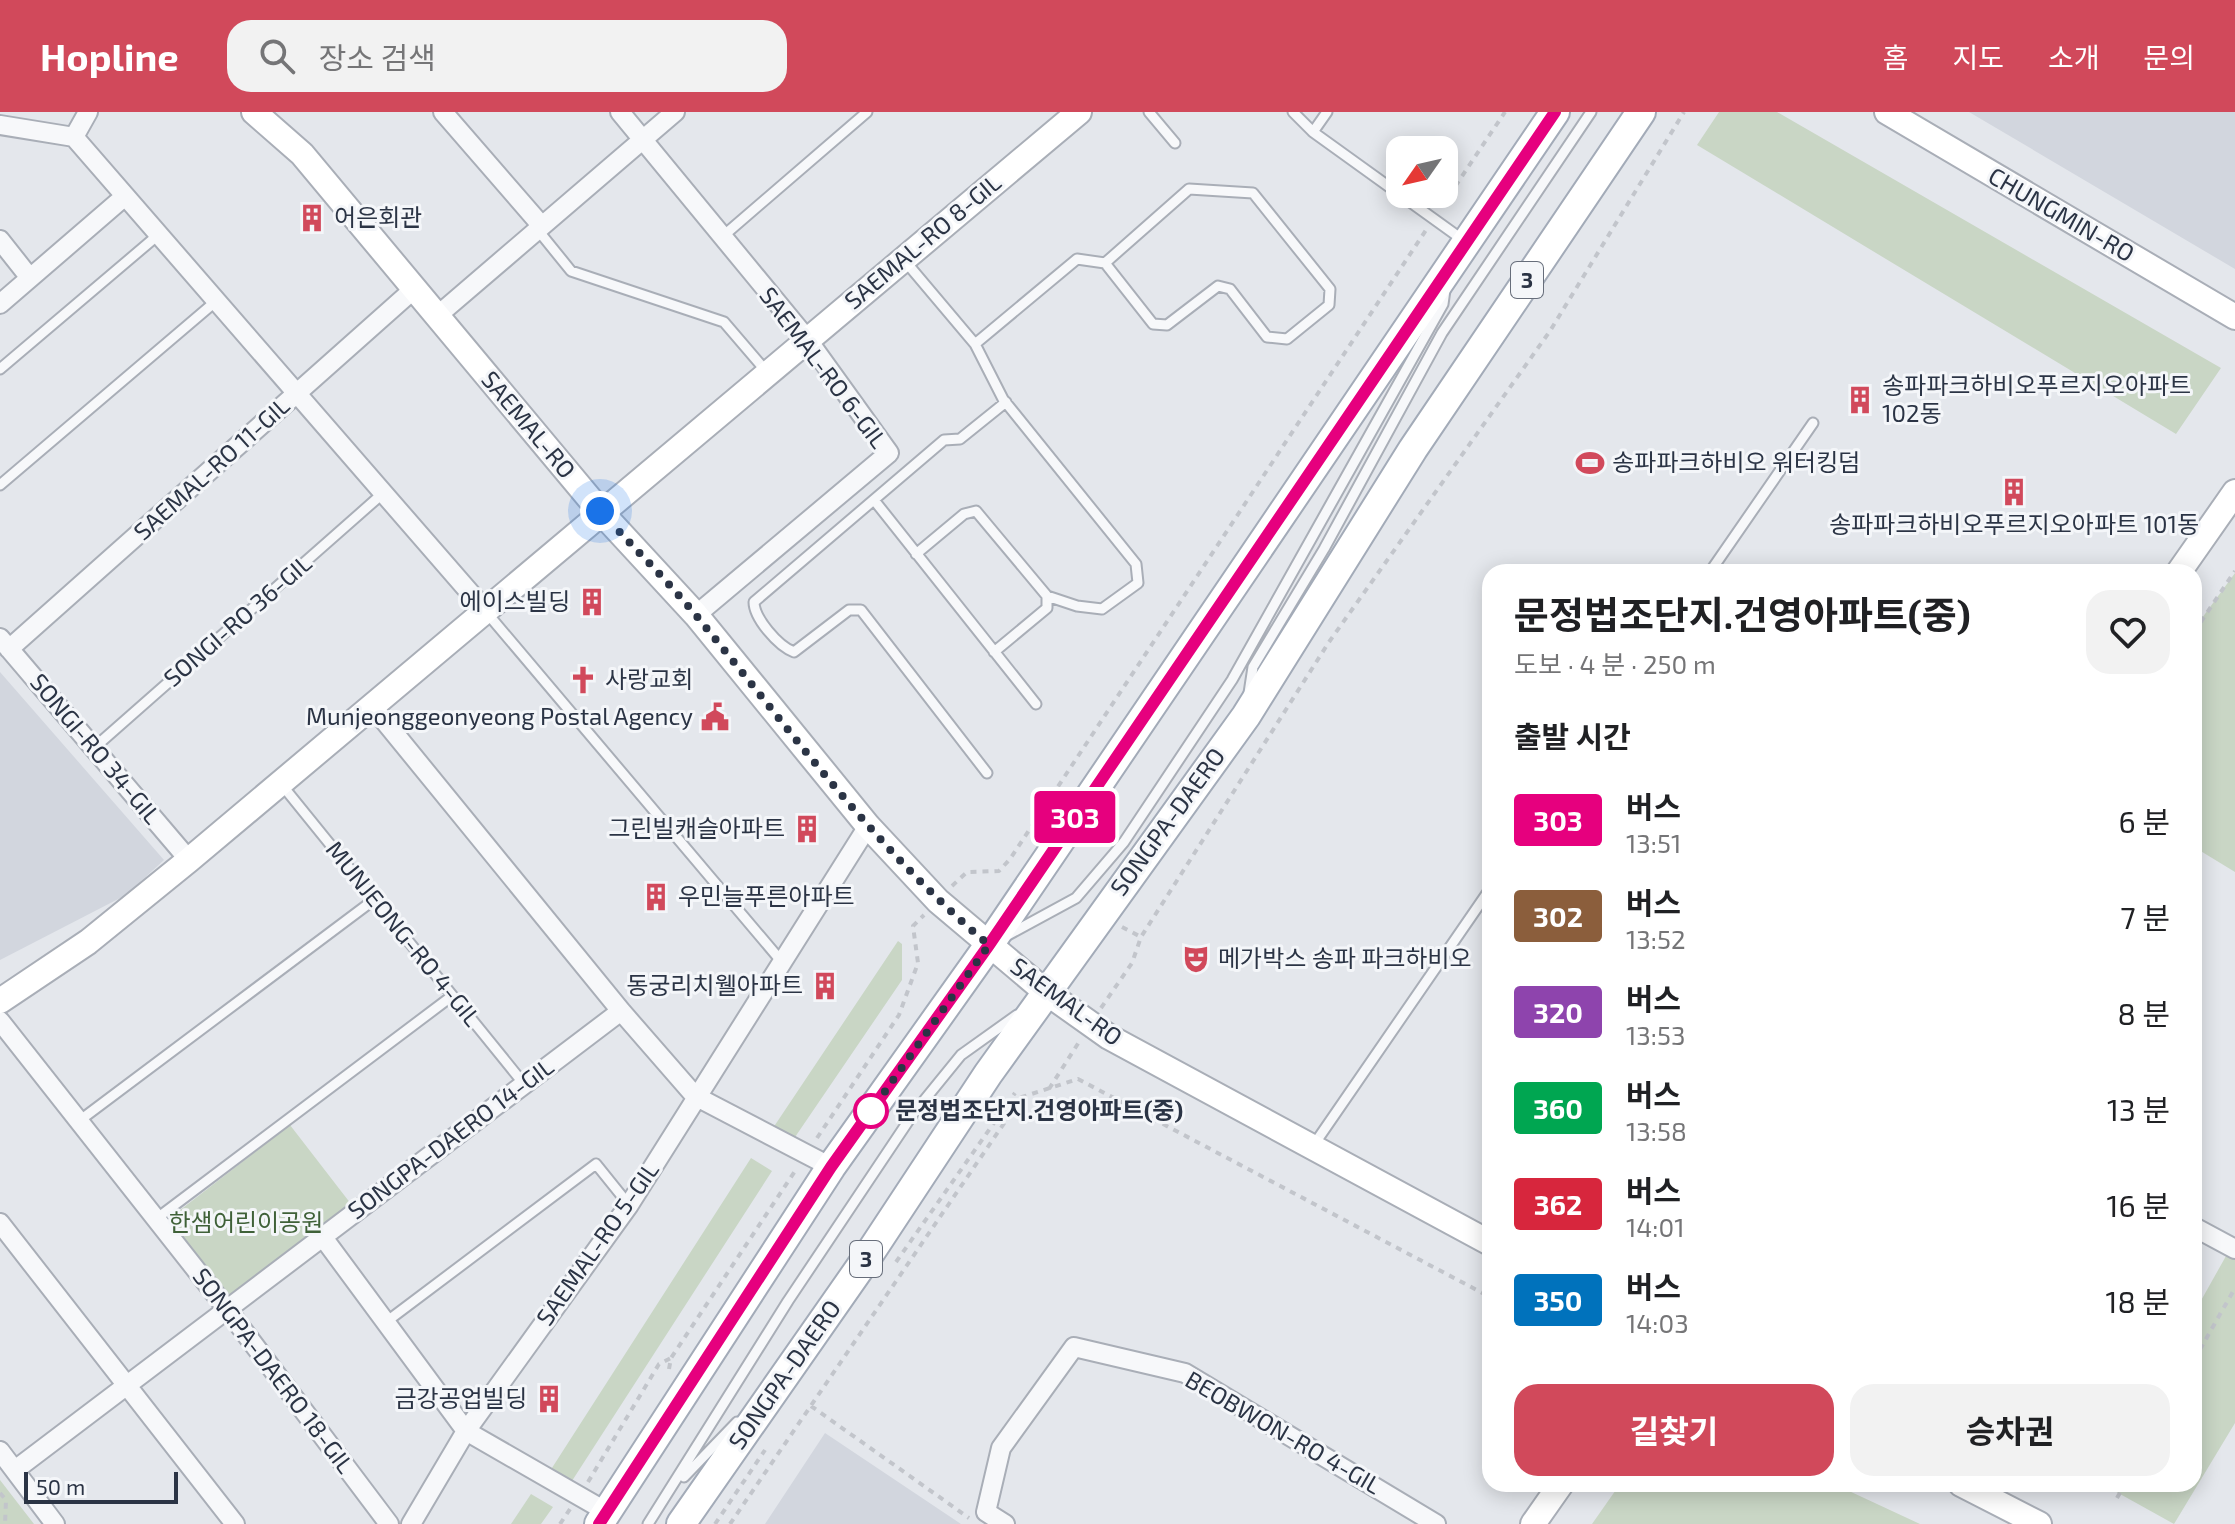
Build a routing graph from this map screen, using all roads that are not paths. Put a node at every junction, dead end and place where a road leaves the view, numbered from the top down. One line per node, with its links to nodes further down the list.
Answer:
1 (88, 112): 17 (street)
2 (254, 112): 30 (street, SAEMAL-RO)
3 (443, 112): 21 (street)
4 (620, 112): 18 (street, SAEMAL-RO 6-GIL)
5 (675, 112): 18 (street)
6 (867, 112): 23 (lane)
7 (1079, 112): 26 (street, SAEMAL-RO 8-GIL)
8 (1149, 112): 19 (lane)
9 (1293, 112): 16 (lane)
10 (1327, 112): 16 (lane)
11 (1555, 112): 25 (main road)
12 (1591, 112): 57 (lane)
13 (1641, 112): 57 (main road, SONGPA-DAERO / 3)
14 (1887, 112): 34 (street, CHUNGMIN-RO)
15 (0, 125): 17 (street)
16 (1313, 132): 25 (lane)
17 (74, 137): 20 (street)
18 (643, 139): 21 (street); 23 (street, SAEMAL-RO 6-GIL)
19 (1175, 143)
20 (124, 197): 22 (street); 29 (street)
21 (539, 227): 33 (street); 38 (lane)
22 (158, 235): 31 (street); 37 (lane)
23 (722, 237): 35 (street, SAEMAL-RO 6-GIL)
24 (0, 240): 29 (street)
25 (1466, 242): 28 (main road)
26 (903, 259): 35 (street, SAEMAL-RO 8-GIL); 36 (lane)
27 (1105, 263): 27 (lane); 36 (lane)
28 (1447, 267): 65 (main road); 65 (lane)
29 (30, 278): 32 (street)
30 (414, 289): 33 (street, SAEMAL-RO); 39 (street, SAEMAL-RO 11-GIL)
31 (215, 302): 39 (street); 42 (lane)
32 (0, 304)
33 (437, 316): 46 (street, SAEMAL-RO)
34 (2235, 317)
35 (807, 339): 38 (street, SAEMAL-RO 8-GIL); 52 (street, SAEMAL-RO 6-GIL)
36 (975, 344): 40 (lane)
37 (0, 369)
38 (766, 371): 46 (street, SAEMAL-RO 8-GIL)
39 (296, 395): 44 (street); 53 (street, SAEMAL-RO 11-GIL)
40 (1006, 402): 45 (lane); 50 (lane)
41 (1813, 423): 48 (lane)
42 (0, 485)
43 (2235, 492): 49 (street)
44 (381, 495): 51 (street); 58 (lane, SONGI-RO 36-GIL)
45 (874, 500): 47 (lane); 59 (lane)
46 (600, 511): 51 (street); 52 (street, SAEMAL-RO)
47 (916, 554): 50 (lane); 54 (lane)
48 (1716, 564)
49 (2185, 564)
50 (1047, 596): 54 (lane)
51 (485, 610): 56 (street); 66 (lane)
52 (696, 615): 61 (street, SAEMAL-RO)
53 (5, 644): 58 (street, SONGI-RO 34-GIL)
54 (994, 652): 55 (lane)
55 (1036, 704)
56 (373, 707): 60 (street); 70 (street)
57 (1246, 716): 67 (main road, SONGPA-DAERO / 3)
58 (95, 747): 62 (street, SONGI-RO 34-GIL)
59 (987, 773)
60 (282, 784): 62 (street); 63 (lane, MUNJEONG-RO 4-GIL)
61 (868, 826): 65 (street, SAEMAL-RO); 66 (street, SAEMAL-RO 5-GIL)
62 (189, 860): 69 (street)
63 (375, 899): 68 (lane, MUNJEONG-RO 4-GIL); 74 (lane)
64 (1482, 901): 75 (lane)
65 (989, 945): 67 (street, SAEMAL-RO); 76 (main road)
66 (782, 962): 73 (street, SAEMAL-RO 5-GIL)
67 (1047, 993): 75 (street, SAEMAL-RO); 86 (main road, SONGPA-DAERO / 3); 91 (lane)
68 (452, 996): 72 (lane, MUNJEONG-RO 4-GIL); 78 (lane)
69 (0, 1001)
70 (621, 1011): 72 (street, SONGPA-DAERO 14-GIL); 73 (street)
71 (0, 1021): 74 (street, SONGPA-DAERO 18-GIL)
72 (524, 1084): 81 (street, SONGPA-DAERO 14-GIL)
73 (695, 1096): 76 (street); 77 (street, SAEMAL-RO 5-GIL)
74 (79, 1121): 78 (street, SONGPA-DAERO 18-GIL)
75 (1313, 1146): 82 (street, SAEMAL-RO)
76 (831, 1167): 94 (main road)
77 (629, 1205): 85 (lane); 88 (street, SAEMAL-RO 5-GIL)
78 (156, 1219): 84 (street, SONGPA-DAERO 18-GIL)
79 (0, 1223): 87 (street)
80 (2202, 1231): 83 (street)
81 (322, 1236): 84 (street, SONGPA-DAERO 14-GIL); 85 (street)
82 (1482, 1239)
83 (2235, 1249)
84 (227, 1309): 87 (street, SONGPA-DAERO 14-GIL); 98 (street, SONGPA-DAERO 18-GIL)
85 (386, 1322): 88 (street)
86 (790, 1368): 91 (lane); 102 (main road, SONGPA-DAERO / 3)
87 (128, 1387): 90 (street, SONGPA-DAERO 14-GIL); 97 (street)
88 (466, 1431): 94 (street); 99 (street, SAEMAL-RO 5-GIL)
89 (0, 1451): 90 (street)
90 (15, 1470): 96 (street)
91 (670, 1492): 100 (lane); 101 (lane)
92 (1555, 1492): 105 (street)
93 (1977, 1492): 106 (street)
94 (603, 1518)
95 (978, 1519): 103 (street); 104 (street, BEOBWON-RO 4-GIL)
96 (55, 1524)
97 (235, 1524)
98 (389, 1524)
99 (411, 1524)
100 (648, 1524)
101 (655, 1524)
102 (681, 1524)
103 (1005, 1524)
104 (1436, 1524)
105 (1533, 1524)
106 (2039, 1524)

